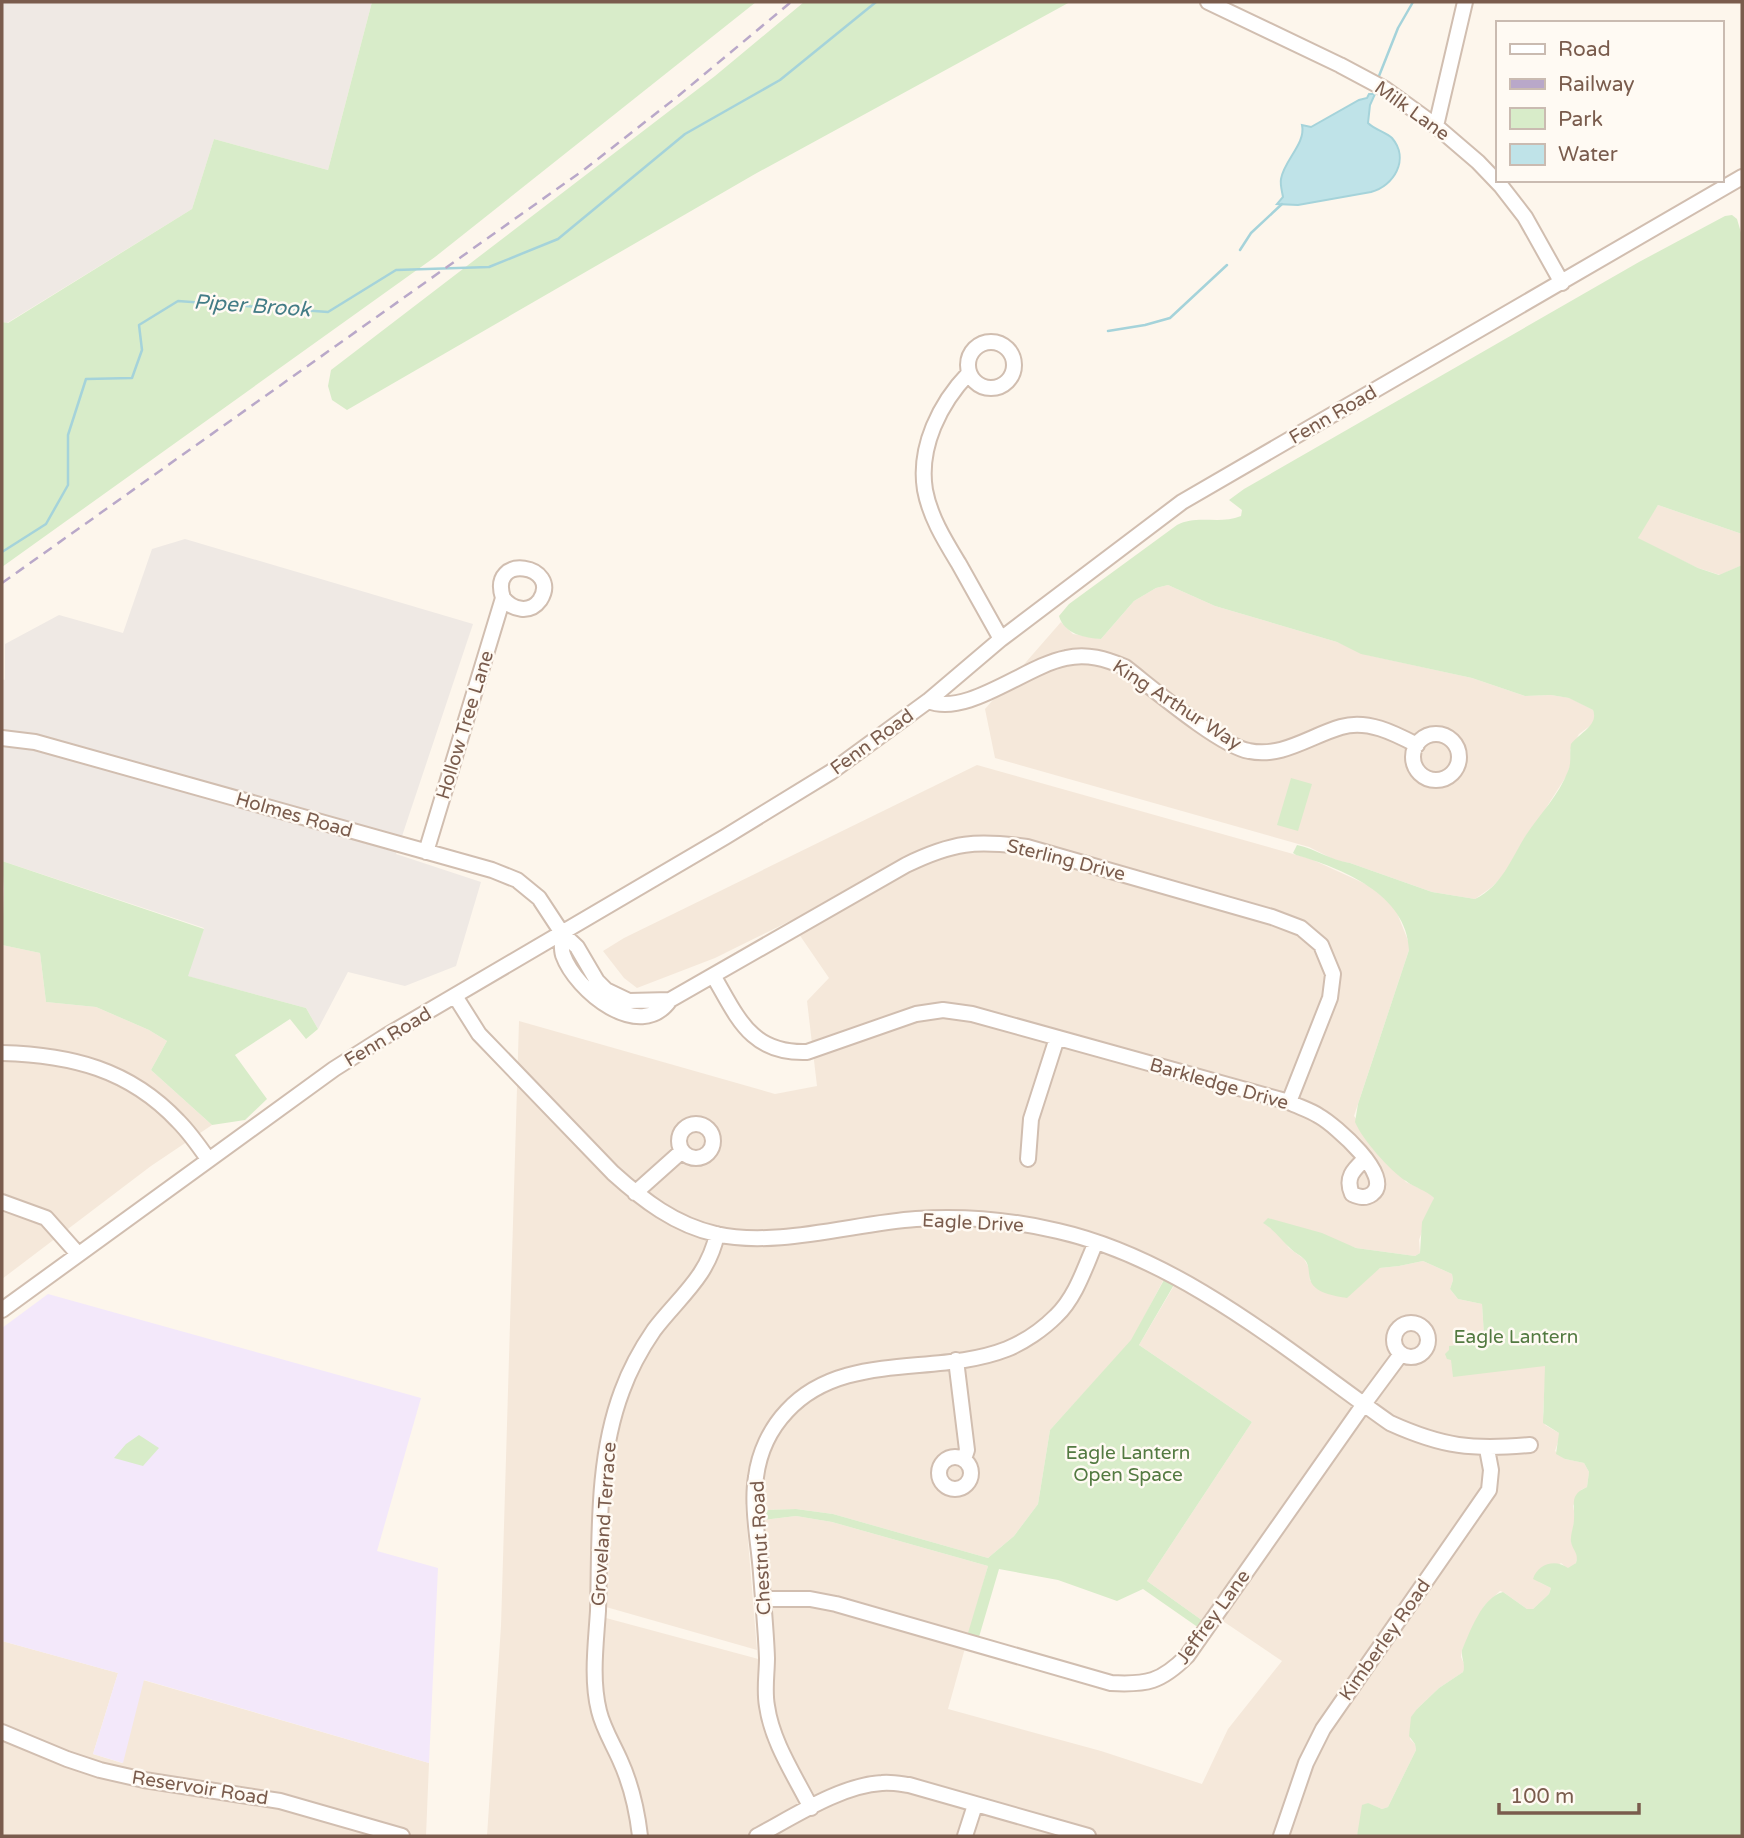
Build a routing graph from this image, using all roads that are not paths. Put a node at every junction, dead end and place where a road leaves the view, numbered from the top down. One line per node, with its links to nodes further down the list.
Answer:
1 (1208, 2): 3 (street, Milk Lane)
2 (1465, 2): 3 (street)
3 (1436, 126): 5 (street, Milk Lane)
4 (1742, 177): 7 (street, Fenn Road)
5 (1496, 181)
6 (1497, 182): 7 (street, Milk Lane)
7 (1562, 283): 10 (street, Fenn Road)
8 (969, 373): 10 (street)
9 (503, 598): 16 (street, Hollow Tree Lane)
10 (1001, 639): 11 (street, Fenn Road)
11 (959, 675): 12 (street); 13 (street, Fenn Road)
12 (978, 695): 13 (street, King Arthur Way); 15 (street, King Arthur Way)
13 (928, 701): 17 (street, Fenn Road)
14 (2, 738): 16 (street, Holmes Road)
15 (1417, 744)
16 (426, 852): 17 (street, Holmes Road)
17 (562, 933): 18 (street, Sterling Drive); 19 (street, Fenn Road)
18 (714, 976): 20 (street, Barkledge Drive); 22 (street, Sterling Drive)
19 (455, 996): 24 (street, Fenn Road); 27 (street, Eagle Drive)
20 (1057, 1038): 22 (street, Barkledge Drive); 25 (street)
21 (2, 1053): 24 (street)
22 (1289, 1102): 26 (street, Barkledge Drive)
23 (682, 1151): 27 (street)
24 (208, 1159): 31 (street, Fenn Road)
25 (1028, 1159)
26 (1365, 1159)
27 (635, 1193): 29 (street, Eagle Drive)
28 (2, 1202): 31 (street)
29 (717, 1234): 30 (street, Eagle Drive); 45 (street, Groveland Terrace)
30 (1096, 1242): 34 (street, Chestnut Road); 35 (street, Eagle Drive)
31 (78, 1254): 32 (street, Fenn Road)
32 (2, 1310)
33 (1401, 1354): 35 (street, Jeffrey Lane)
34 (957, 1360): 38 (street); 39 (street, Chestnut Road)
35 (1364, 1404): 37 (street, Eagle Drive); 39 (street, Jeffrey Lane)
36 (1530, 1445): 37 (street, Eagle Drive)
37 (1487, 1449): 49 (street, Kimberley Road)
38 (964, 1459)
39 (763, 1599): 42 (street, Chestnut Road)
40 (2, 1732): 43 (street, Reservoir Road)
41 (975, 1805): 42 (street); 47 (street); 48 (street)
42 (811, 1808): 46 (street)
43 (360, 1830): 44 (street, Reservoir Road)
44 (402, 1836)
45 (640, 1836)
46 (757, 1836)
47 (965, 1836)
48 (1088, 1836)
49 (1281, 1836)

